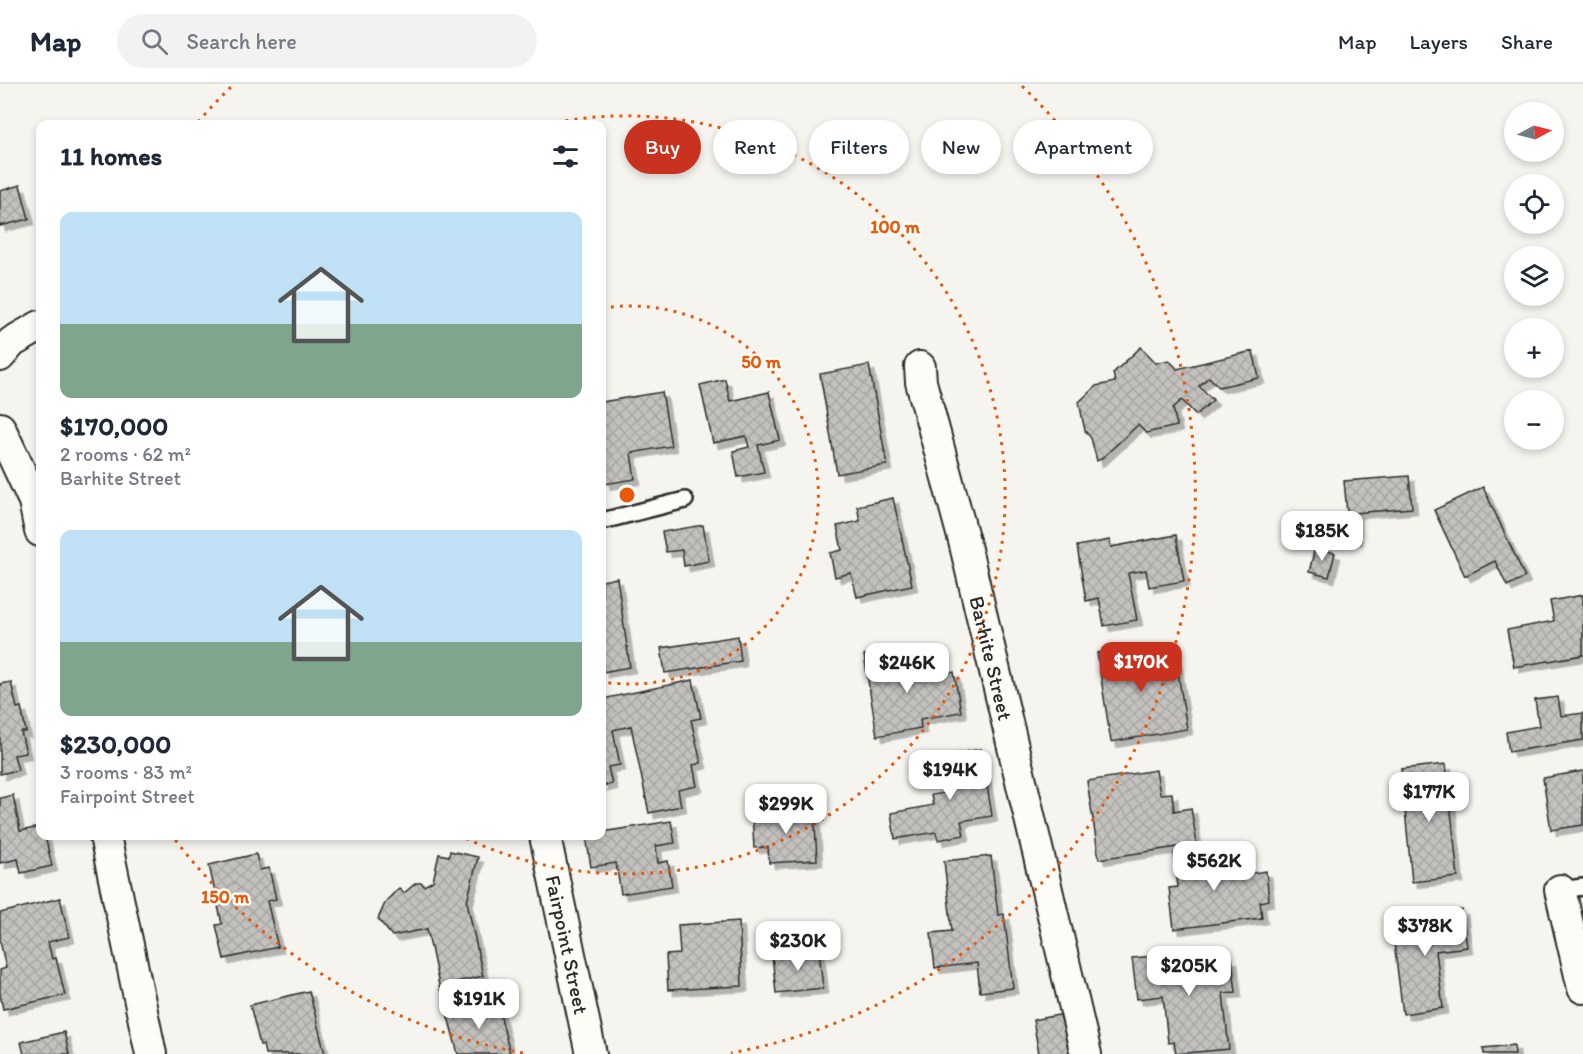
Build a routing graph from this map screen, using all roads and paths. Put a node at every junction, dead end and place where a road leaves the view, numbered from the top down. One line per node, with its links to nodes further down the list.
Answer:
1 (36, 328): 2 (street)
2 (0, 356)
3 (920, 367): 14 (street, Barhite Street)
4 (0, 428): 6 (street)
5 (685, 500): 7 (lane)
6 (36, 511)
7 (606, 520)
8 (106, 840): 12 (street)
9 (546, 840): 13 (street, Fairpoint Street)
10 (1571, 888): 11 (street)
11 (1583, 988)
12 (151, 1054)
13 (591, 1054)
14 (1086, 1054)

